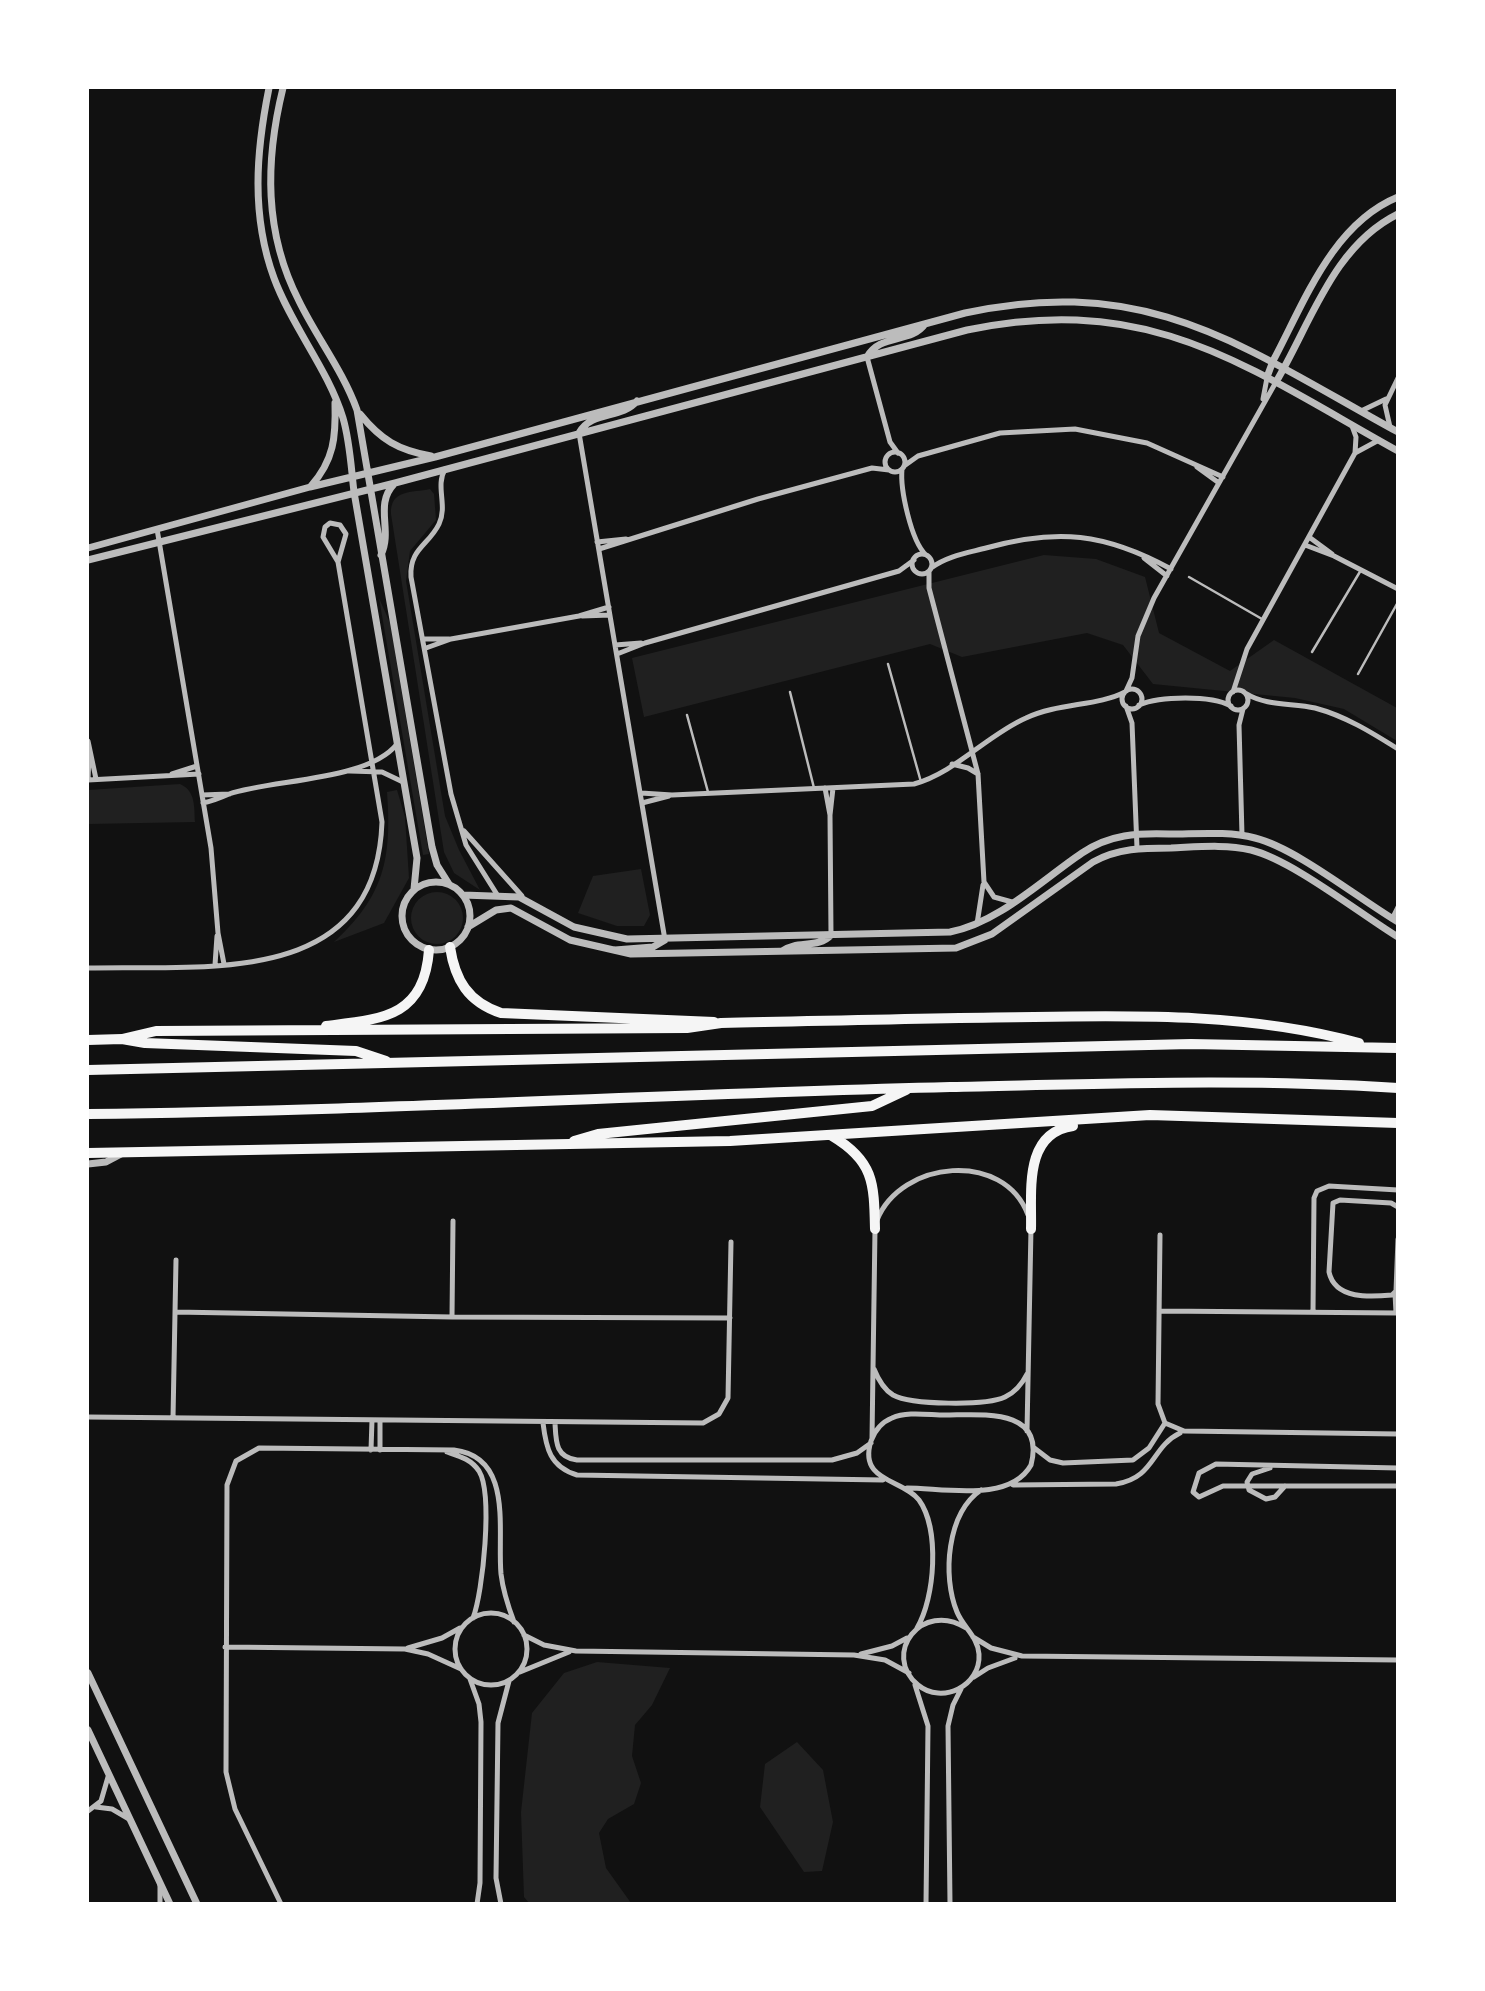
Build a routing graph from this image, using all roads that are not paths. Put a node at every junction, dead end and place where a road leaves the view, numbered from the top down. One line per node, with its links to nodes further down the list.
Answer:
1 (269, 88): 13 (street)
2 (282, 88): 16 (street)
3 (1398, 197): 7 (street)
4 (1398, 214): 8 (street)
5 (926, 324): 6 (street); 7 (street); 14 (street)
6 (867, 357): 9 (street); 20 (street); 22 (street)
7 (1273, 361): 8 (street); 9 (street)
8 (1284, 368): 11 (street); 17 (street)
9 (1268, 377): 11 (street); 15 (street)
10 (1398, 378): 12 (street)
11 (1276, 382): 15 (street); 18 (street)
12 (1386, 398): 17 (street); 19 (street)
13 (335, 399): 35 (street); 40 (street)
14 (637, 400): 20 (street); 27 (street)
15 (1262, 402): 36 (street)
16 (357, 410): 27 (street); 34 (street)
17 (1360, 411): 19 (street)
18 (1352, 426): 21 (street); 24 (street)
19 (1394, 430)
20 (579, 433): 32 (street); 47 (street)
21 (1379, 440): 23 (street); 24 (street)
22 (890, 442): 25 (street); 28 (street)
23 (1398, 451)
24 (1355, 453): 44 (street)
25 (900, 454): 26 (street); 28 (street); 30 (street)
26 (918, 456): 29 (street); 30 (street)
27 (435, 457): 34 (street)
28 (887, 457): 31 (street); 33 (street)
29 (1195, 465): 36 (street); 38 (street)
30 (903, 467): 33 (street); 39 (street)
31 (872, 468): 33 (street); 45 (street)
32 (445, 469): 37 (street); 74 (street)
33 (890, 470): 39 (street)
34 (367, 474): 35 (street); 41 (street)
35 (352, 477): 40 (street); 42 (street)
36 (1223, 477): 38 (street)
37 (394, 483): 41 (street); 52 (street)
38 (1219, 483): 60 (street)
39 (901, 486): 48 (street)
40 (310, 487): 43 (street)
41 (369, 489): 42 (street); 52 (street)
42 (354, 492): 46 (street); 102 (street)
43 (157, 529): 46 (street); 50 (street)
44 (1309, 537): 49 (street); 54 (street)
45 (626, 539): 47 (street); 51 (street)
46 (159, 541): 56 (street); 108 (street)
47 (597, 542): 51 (street)
48 (917, 544): 53 (street); 57 (street)
49 (1305, 545): 54 (street); 73 (street)
50 (88, 548)
51 (598, 549): 70 (street)
52 (381, 555): 134 (street)
53 (927, 556): 57 (street); 58 (street); 62 (street)
54 (1334, 556): 63 (street)
55 (1144, 558): 58 (street); 60 (street); 65 (street)
56 (88, 559)
57 (914, 559): 61 (street); 64 (street)
58 (946, 559): 62 (street)
59 (338, 562): 59 (street); 106 (street)
60 (1171, 569): 65 (street)
61 (899, 570): 64 (street); 76 (street)
62 (930, 570): 64 (street); 67 (street)
63 (1361, 570): 68 (street); 79 (lane)
64 (918, 573): 67 (street)
65 (1167, 576): 83 (street)
66 (1189, 577): 73 (lane)
67 (929, 588): 103 (street)
68 (1398, 589)
69 (1398, 602): 82 (lane)
70 (609, 607): 71 (street); 72 (street)
71 (610, 615): 72 (street); 77 (street)
72 (579, 616): 75 (street)
73 (1263, 620): 84 (street)
74 (424, 639): 75 (street); 78 (street)
75 (450, 639): 78 (street)
76 (645, 643): 77 (street); 80 (street)
77 (615, 645): 80 (street)
78 (426, 648): 129 (street)
79 (1312, 652)
80 (617, 654): 121 (street)
81 (888, 664): 117 (lane)
82 (1358, 674)
83 (1132, 678): 86 (street); 87 (street)
84 (1239, 679): 88 (street); 89 (street)
85 (790, 692): 118 (lane)
86 (1125, 692): 87 (street); 90 (street); 94 (street)
87 (1139, 692): 91 (street); 95 (street)
88 (1232, 693): 89 (street); 92 (street); 96 (street)
89 (1246, 693): 93 (street); 97 (street)
90 (1108, 699): 94 (street); 103 (street)
91 (1156, 699): 92 (street); 95 (street)
92 (1213, 700): 96 (street)
93 (1263, 701): 97 (street); 104 (street)
94 (1125, 706): 95 (street); 99 (street)
95 (1138, 706): 99 (street)
96 (1232, 707): 97 (street); 100 (street)
97 (1245, 707): 100 (street)
98 (687, 715): 122 (lane)
99 (1132, 723): 130 (street)
100 (1239, 725): 131 (street)
101 (88, 741): 105 (street)
102 (397, 744): 106 (street); 116 (street)
103 (972, 749): 107 (street); 112 (street)
104 (1398, 749)
105 (89, 752): 114 (street); 115 (street)
106 (373, 762): 109 (street); 110 (street)
107 (951, 764): 112 (street); 117 (street)
108 (197, 766): 111 (street); 113 (street)
109 (350, 771): 110 (street); 123 (street)
110 (374, 771): 116 (street); 154 (street)
111 (199, 774): 113 (street); 124 (street)
112 (978, 774): 133 (street)
113 (170, 776): 114 (street)
114 (96, 779): 115 (street)
115 (88, 780)
116 (404, 782): 135 (street)
117 (921, 782): 120 (street)
118 (814, 788): 119 (street); 122 (street)
119 (825, 788): 120 (street); 128 (street)
120 (833, 788): 128 (street)
121 (641, 793): 125 (street); 127 (street)
122 (708, 793): 125 (street)
123 (229, 794): 124 (street); 126 (street)
124 (202, 795): 126 (street)
125 (672, 795): 127 (street)
126 (203, 803): 146 (street)
127 (642, 803): 149 (street)
128 (830, 815): 147 (street)
129 (462, 828): 137 (street); 138 (street)
130 (1136, 834): 131 (street); 132 (street); 139 (street)
131 (1242, 835): 142 (street)
132 (1137, 848): 148 (street); 153 (street)
133 (984, 882): 139 (street); 143 (street)
134 (449, 884): 135 (street); 136 (street)
135 (414, 889): 151 (street)
136 (463, 895): 137 (street); 144 (street)
137 (498, 895): 138 (street)
138 (525, 899): 141 (street)
139 (1012, 902): 143 (street)
140 (1398, 906): 142 (street)
141 (551, 916): 145 (street); 149 (street)
142 (1395, 920)
143 (977, 924): 147 (street)
144 (468, 927): 145 (street); 150 (street)
145 (544, 927): 152 (street)
146 (218, 933): 154 (street); 155 (street)
147 (831, 935): 149 (street); 153 (street)
148 (1398, 937)
149 (665, 940): 152 (street)
150 (450, 947): 151 (street); 157 (highway)
151 (429, 950): 158 (highway)
152 (612, 951): 153 (street)
153 (782, 951)
154 (224, 964): 155 (street)
155 (215, 965): 156 (street)
156 (88, 968)
157 (721, 1023): 158 (highway); 161 (highway)
158 (275, 1032): 159 (highway)
159 (122, 1039): 160 (highway); 163 (highway)
160 (88, 1040)
161 (1373, 1047): 162 (highway); 163 (highway)
162 (1398, 1048)
163 (391, 1063): 164 (highway)
164 (88, 1070)
165 (910, 1088): 166 (highway); 167 (highway); 171 (highway)
166 (1398, 1088)
167 (88, 1114)
168 (1150, 1115): 169 (highway); 170 (highway); 179 (highway)
169 (1398, 1122)
170 (832, 1135): 171 (highway); 178 (highway)
171 (567, 1144): 172 (highway)
172 (123, 1153): 173 (highway); 174 (street)
173 (88, 1154)
174 (88, 1164)
175 (1398, 1190): 187 (street)
176 (1398, 1208): 184 (street)
177 (453, 1221): 189 (street)
178 (875, 1229): 179 (street); 191 (street)
179 (1031, 1229): 192 (street)
180 (1160, 1235): 185 (street)
181 (1398, 1240): 184 (street)
182 (731, 1242): 190 (street)
183 (176, 1260): 186 (street)
184 (1395, 1293): 188 (street)
185 (1159, 1311): 187 (street); 199 (street)
186 (175, 1312): 189 (street); 194 (street)
187 (1313, 1312): 188 (street)
188 (1397, 1313)
189 (452, 1317): 190 (street)
190 (730, 1318): 198 (street)
191 (873, 1366): 192 (street); 203 (street)
192 (1028, 1370): 200 (street)
193 (88, 1417): 194 (street)
194 (173, 1418): 195 (street)
195 (372, 1420): 196 (street); 205 (street)
196 (380, 1420): 197 (street); 206 (street)
197 (543, 1423): 198 (street); 210 (street)
198 (555, 1423): 203 (street)
199 (1165, 1423): 201 (street); 204 (street)
200 (1027, 1431): 203 (street); 204 (street)
201 (1184, 1432): 202 (street); 211 (street)
202 (1398, 1434)
203 (871, 1440): 210 (street)
204 (1033, 1447): 211 (street)
205 (371, 1450): 206 (street); 225 (street)
206 (380, 1450): 207 (street)
207 (444, 1451): 217 (street); 218 (street)
208 (1280, 1465): 209 (street); 212 (street); 212 (street)
209 (1398, 1468)
210 (884, 1480): 215 (street)
211 (1013, 1485): 216 (street)
212 (1247, 1486): 213 (street); 213 (street)
213 (1285, 1486): 214 (street)
214 (1398, 1486)
215 (906, 1488): 216 (street); 220 (street)
216 (981, 1489): 221 (street)
217 (473, 1618): 218 (street); 219 (street)
218 (514, 1622): 222 (street)
219 (464, 1625): 226 (street); 231 (street)
220 (917, 1628): 221 (street); 223 (street)
221 (966, 1628): 224 (street)
222 (524, 1635): 227 (street); 233 (street)
223 (910, 1636): 228 (street); 234 (street)
224 (973, 1637): 229 (street); 237 (street)
225 (225, 1647): 226 (street); 247 (street)
226 (405, 1649): 231 (street)
227 (576, 1651): 228 (street); 233 (street)
228 (854, 1655): 234 (street)
229 (1021, 1656): 230 (street); 237 (street)
230 (1398, 1660)
231 (461, 1669): 235 (street)
232 (88, 1673): 246 (street)
233 (518, 1673): 236 (street)
234 (910, 1676): 237 (street); 250 (street)
235 (470, 1679): 236 (street); 248 (street)
236 (510, 1681): 249 (street)
237 (966, 1684): 251 (street)
238 (88, 1730): 239 (street)
239 (108, 1774): 240 (street); 242 (street)
240 (96, 1807): 241 (street); 242 (street)
241 (88, 1811)
242 (131, 1821): 243 (street)
243 (160, 1882): 244 (street); 245 (street)
244 (160, 1903)
245 (170, 1903)
246 (197, 1903)
247 (281, 1903)
248 (477, 1903)
249 (501, 1903)
250 (926, 1903)
251 (950, 1903)

